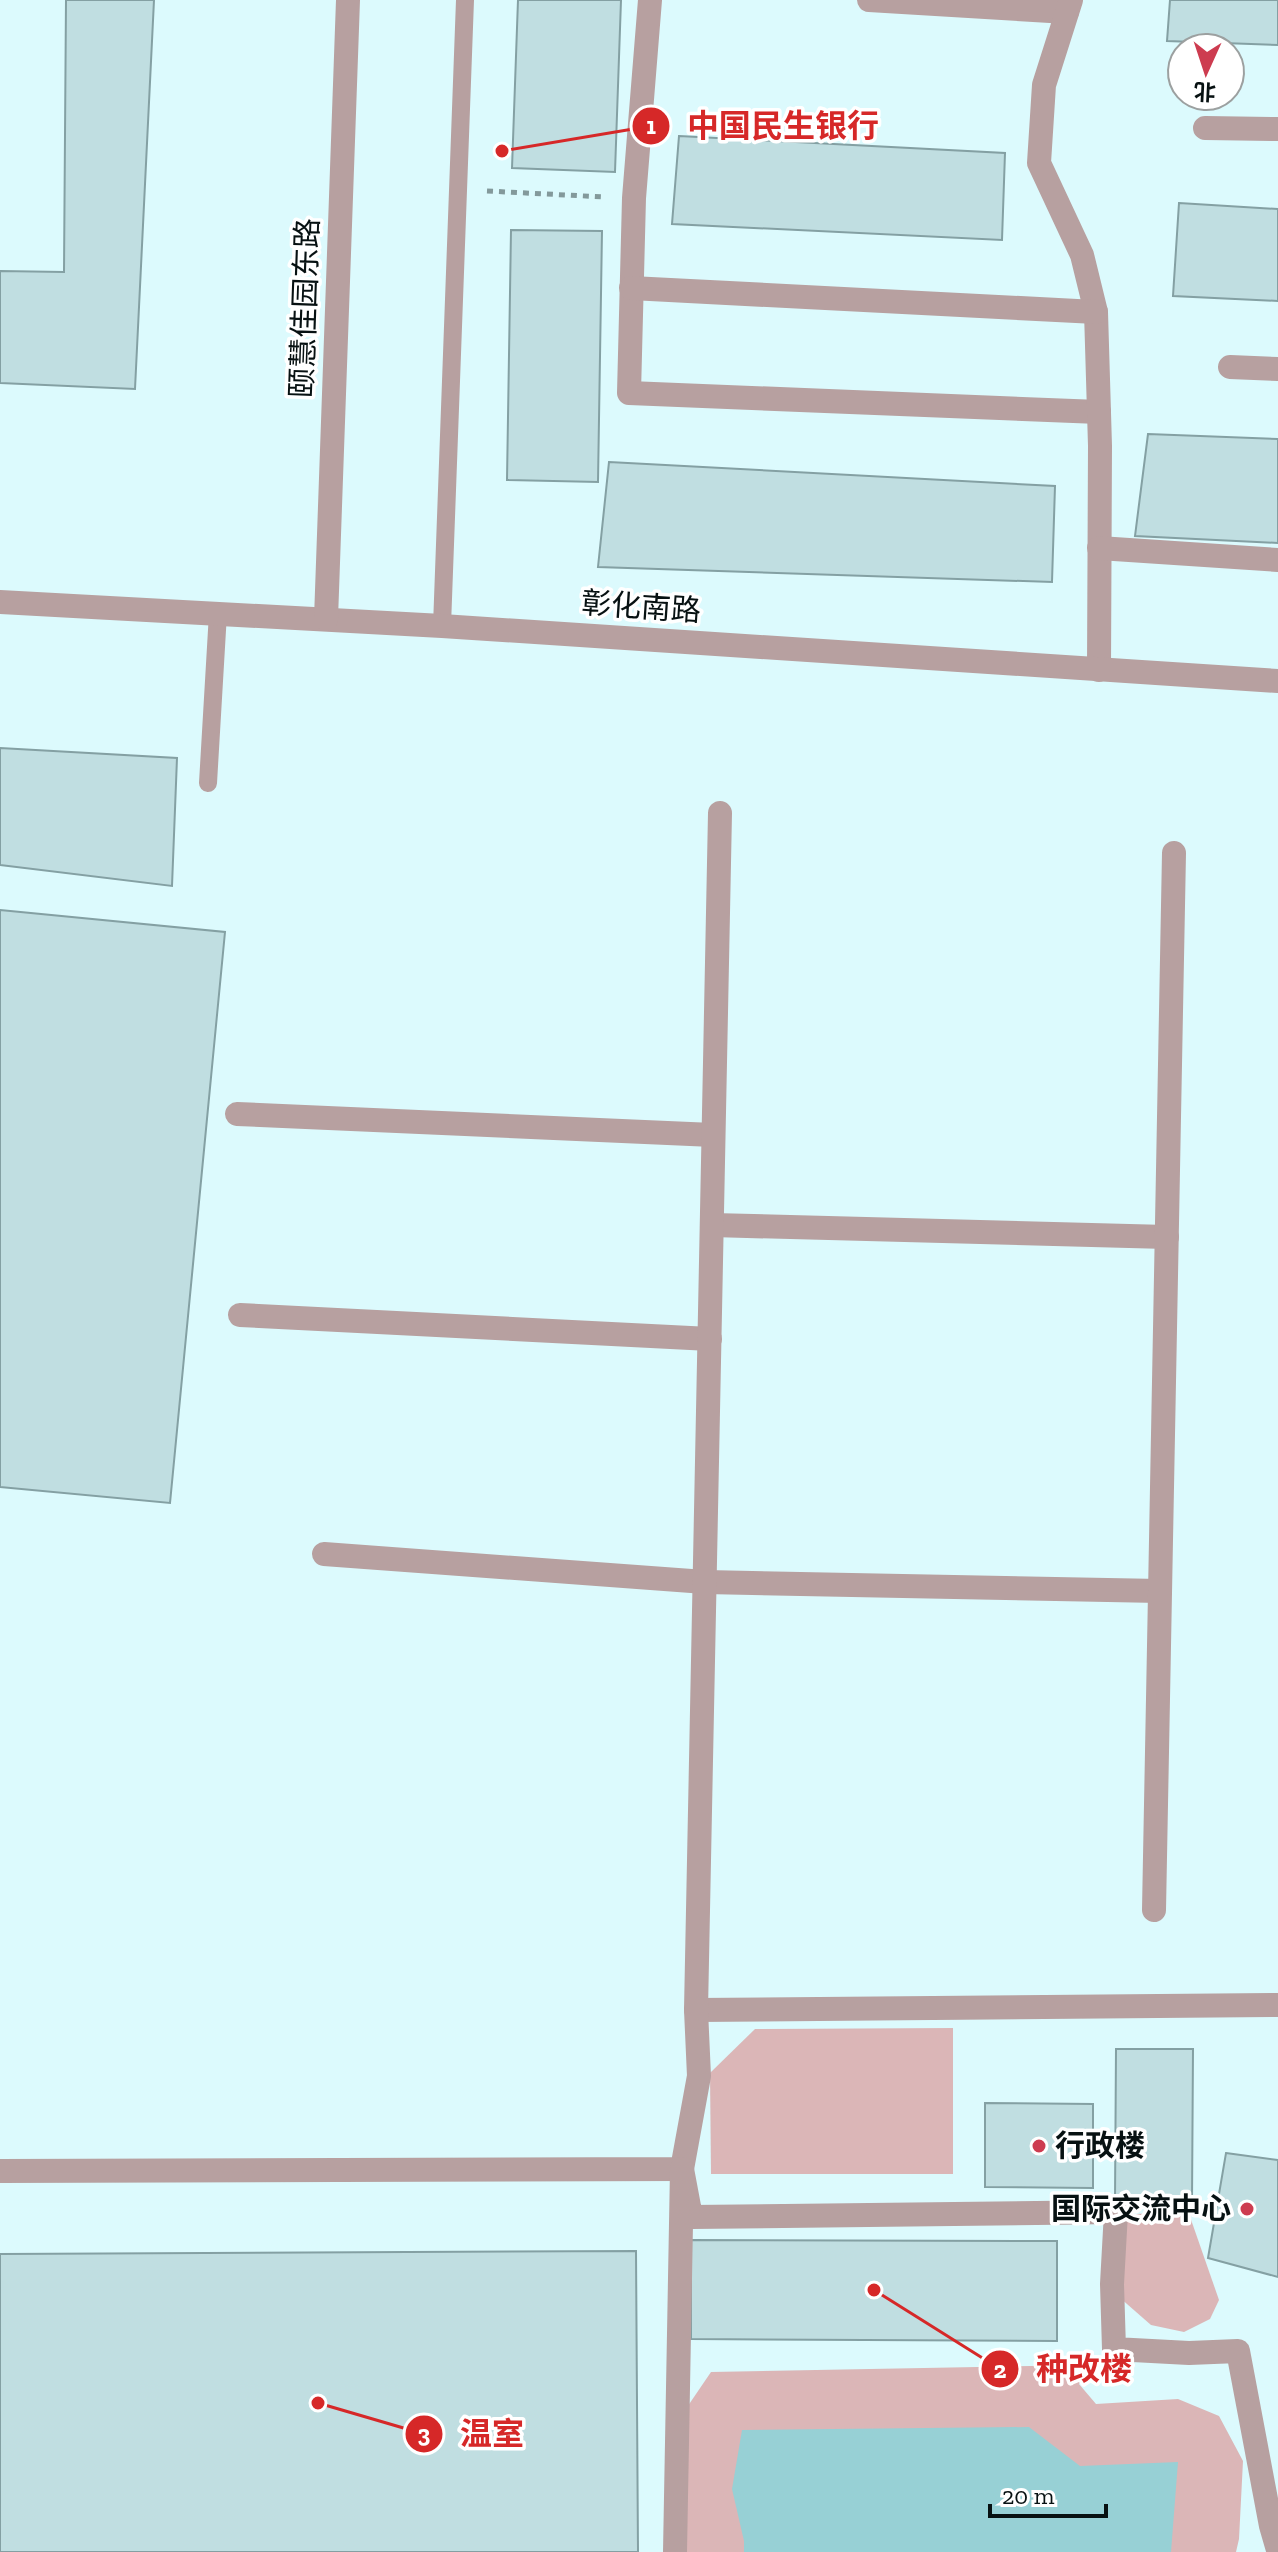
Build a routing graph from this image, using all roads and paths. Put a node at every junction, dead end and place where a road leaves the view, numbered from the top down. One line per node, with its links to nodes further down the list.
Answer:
1 (348, 0): 19 (street, 颐慧佳园东路)
2 (465, 0): 8 (lane)
3 (650, 0): 9 (street)
4 (869, 0): 5 (street)
5 (1069, 6): 11 (street)
6 (1205, 128): 7 (street)
7 (1278, 129)
8 (458, 189): 9 (path); 20 (lane)
9 (634, 198): 10 (street)
10 (631, 288): 11 (street); 14 (street)
11 (1096, 312): 14 (street)
12 (1230, 367): 13 (street)
13 (1278, 369)
14 (1099, 412): 15 (street)
15 (1099, 548): 16 (street); 21 (street)
16 (1278, 560)
17 (0, 602): 18 (street, 彰化南路)
18 (218, 613): 19 (street, 彰化南路); 23 (lane)
19 (326, 619): 20 (street, 彰化南路)
20 (442, 626): 21 (street, 彰化南路)
21 (1099, 670): 22 (street, 彰化南路)
22 (1278, 681)
23 (208, 783)
24 (720, 813): 27 (street)
25 (1174, 853): 29 (street)
26 (237, 1114): 27 (street)
27 (713, 1135): 28 (street)
28 (712, 1225): 29 (street); 31 (street)
29 (1167, 1237): 34 (street)
30 (240, 1315): 31 (street)
31 (710, 1339): 33 (street)
32 (324, 1554): 33 (street)
33 (705, 1582): 34 (street); 37 (street)
34 (1160, 1591): 35 (street)
35 (1154, 1910)
36 (1278, 2005): 37 (street)
37 (696, 2010): 38 (street)
38 (682, 2169): 39 (street); 40 (street); 41 (street)
39 (0, 2171)
40 (1278, 2550)
41 (675, 2552)

